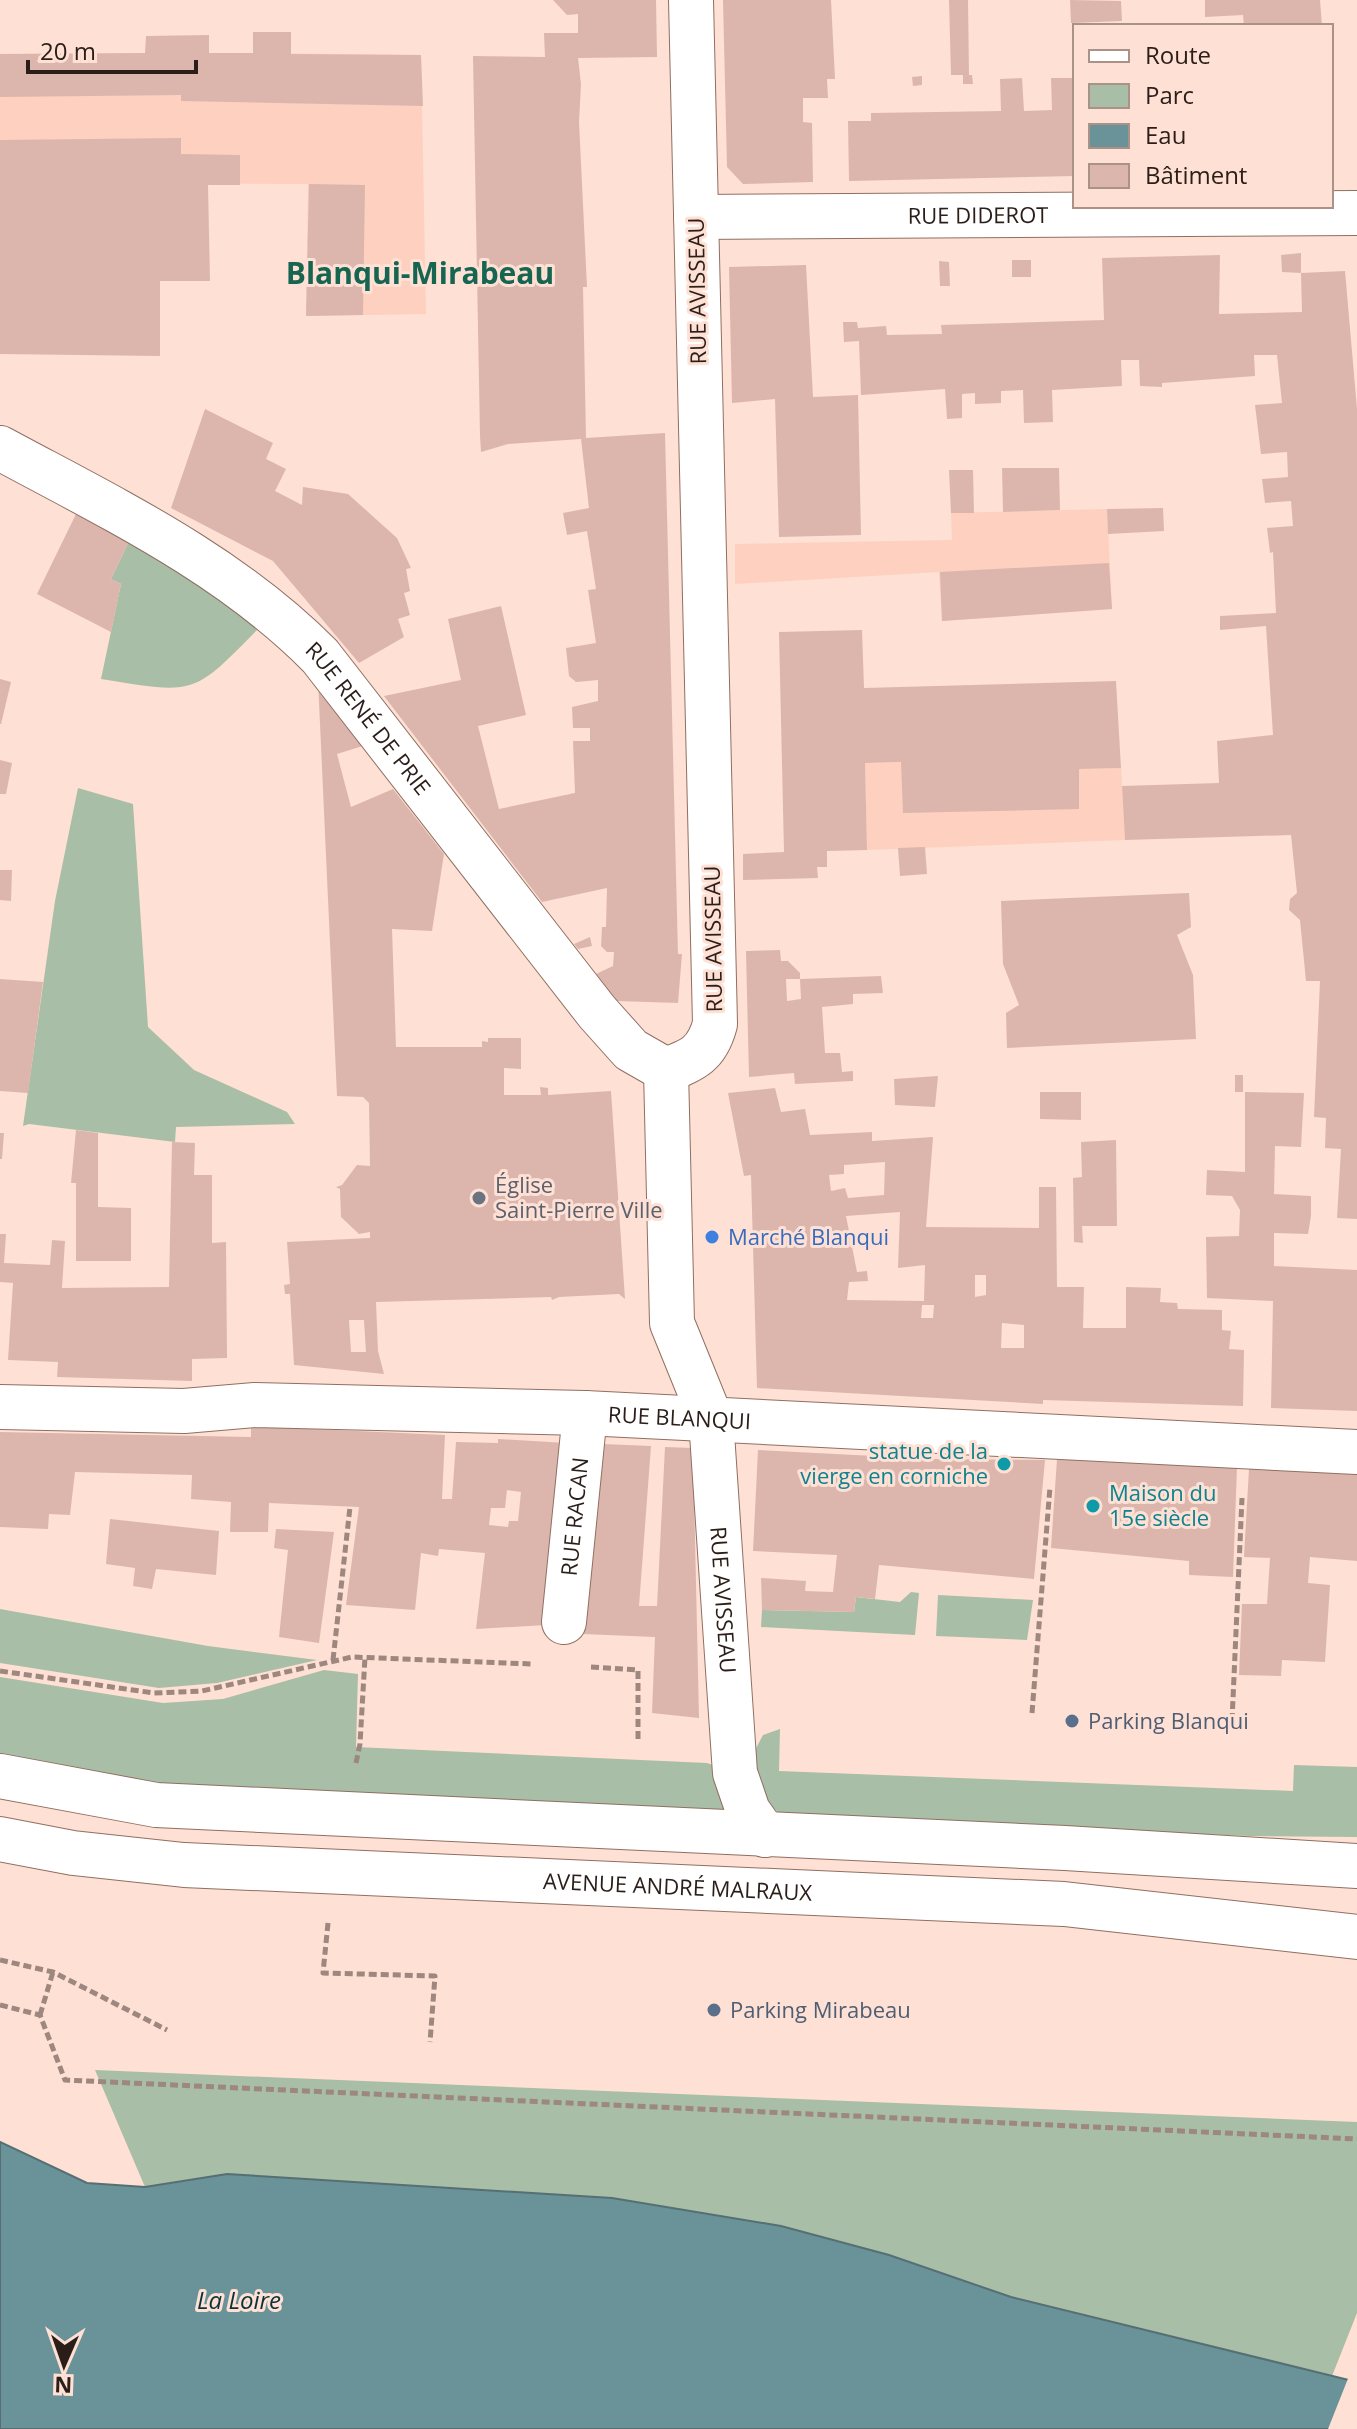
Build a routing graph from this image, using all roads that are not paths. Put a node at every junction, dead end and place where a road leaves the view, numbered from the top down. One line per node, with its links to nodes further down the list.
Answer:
1 (691, 0): 3 (street, RUE AVISSEAU)
2 (1357, 213): 3 (street, RUE DIDEROT)
3 (696, 217): 5 (street, RUE AVISSEAU)
4 (0, 448): 5 (street, RUE RENÉ DE PRIE)
5 (666, 1070): 8 (street, RUE AVISSEAU)
6 (0, 1407): 7 (street, RUE BLANQUI)
7 (585, 1413): 8 (street, RUE BLANQUI); 10 (street, RUE RACAN)
8 (711, 1419): 9 (street, RUE BLANQUI); 12 (street, RUE AVISSEAU)
9 (1357, 1452)
10 (564, 1622)
11 (0, 1776): 12 (street)
12 (765, 1835): 14 (street)
13 (0, 1839): 15 (street, AVENUE ANDRÉ MALRAUX)
14 (1357, 1866)
15 (1357, 1937)

